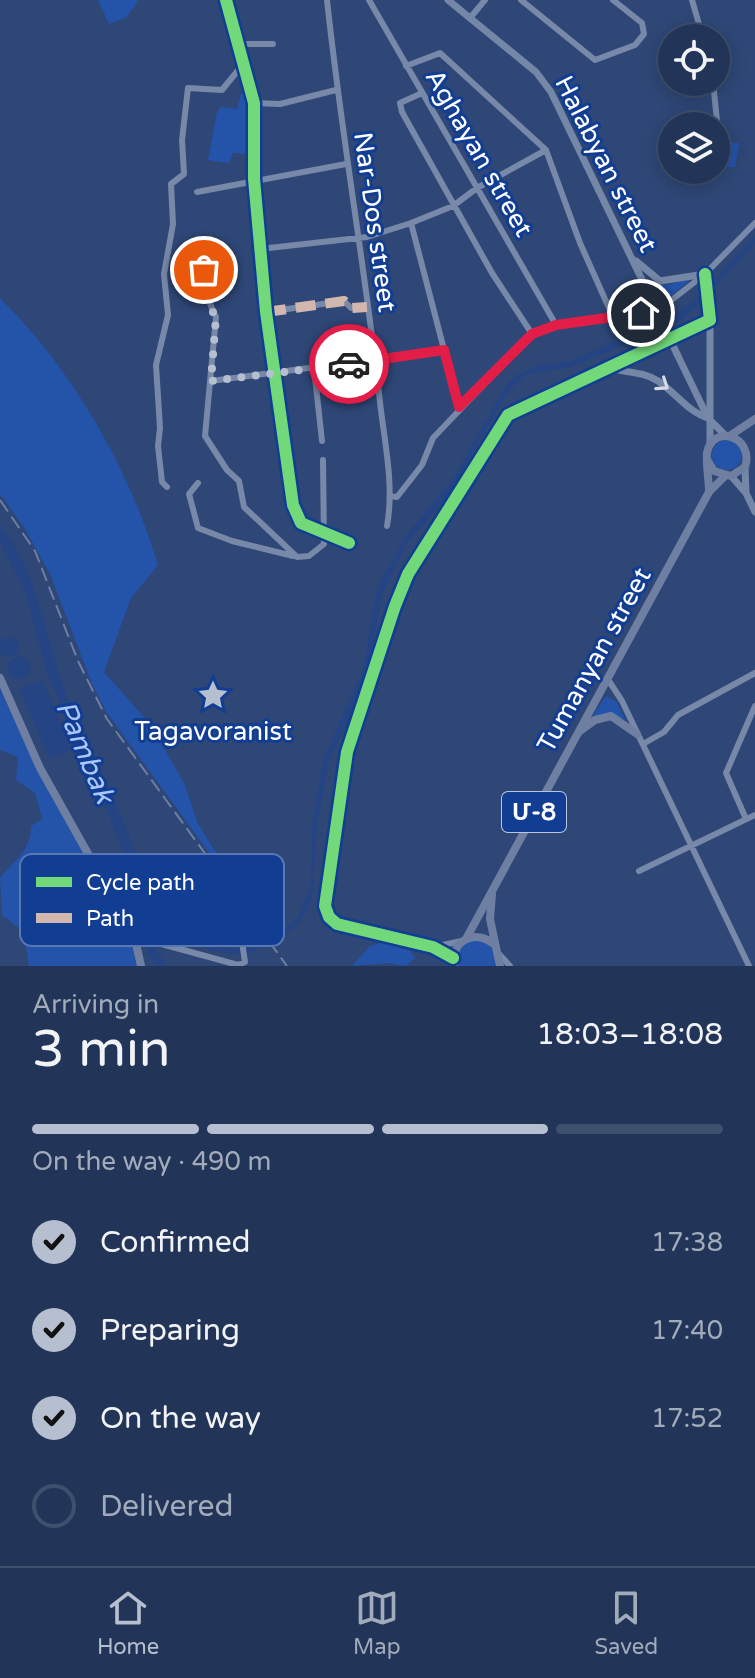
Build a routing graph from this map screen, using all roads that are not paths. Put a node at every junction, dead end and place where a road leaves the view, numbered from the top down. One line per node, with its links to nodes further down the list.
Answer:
1 (226, 0): 11 (street)
2 (327, 0): 15 (street, Nar-Dos street)
3 (369, 0): 14 (street, Aghayan street)
4 (448, 0): 9 (main road, Halabyan street)
5 (485, 0): 9 (street)
6 (521, 0): 7 (street)
7 (613, 0)
8 (692, 0): 10 (street)
9 (470, 18): 29 (main road, Halabyan street)
10 (699, 24)
11 (239, 44): 12 (street); 13 (street)
12 (273, 44)
13 (244, 63): 17 (street); 55 (street)
14 (406, 66): 16 (street, Aghayan street); 18 (street)
15 (336, 90): 17 (street); 19 (street, Nar-Dos street)
16 (422, 93): 21 (street, Aghayan street); 23 (street)
17 (254, 103): 20 (street)
18 (546, 150): 21 (street); 33 (street)
19 (346, 164): 20 (street); 26 (street, Nar-Dos street)
20 (254, 179): 22 (street); 27 (street)
21 (477, 188): 23 (street); 35 (street, Aghayan street)
22 (197, 192)
23 (453, 206): 24 (street); 36 (street)
24 (411, 223): 26 (street); 37 (street)
25 (755, 223): 30 (street)
26 (357, 238): 27 (street); 31 (street, Nar-Dos street)
27 (260, 249): 32 (street)
28 (208, 256): 42 (street)
29 (631, 257): 30 (main road); 44 (main road, Halabyan street, bridge)
30 (705, 274): 33 (street); 34 (street)
31 (367, 307): 32 (street); 38 (street, Nar-Dos street)
32 (266, 312): 41 (street)
33 (613, 317): 35 (street)
34 (710, 320): 40 (street); 44 (main road)
35 (556, 325): 36 (street)
36 (532, 334): 43 (street)
37 (444, 350): 38 (street); 43 (street)
38 (375, 361): 39 (street); 58 (street, Nar-Dos street)
39 (314, 368): 41 (street); 47 (street)
40 (609, 368): 44 (main road, one-way to 44); 82 (street)
41 (274, 373): 42 (street); 61 (street)
42 (211, 381): 63 (street)
43 (459, 407): 58 (street)
44 (708, 418): 46 (main road); 48 (main road)
45 (753, 422): 46 (highway); 49 (highway)
46 (728, 435): 48 (highway); 49 (highway)
47 (322, 441)
48 (710, 445): 51 (highway)
49 (745, 445): 52 (highway)
50 (323, 460): 61 (street)
51 (708, 461): 53 (highway); 56 (highway)
52 (745, 467): 53 (highway); 57 (main road)
53 (728, 476): 56 (highway, Մ-8); 57 (main road)
54 (198, 483): 63 (street)
55 (167, 487)
56 (709, 492): 66 (highway, Tumanyan street / Մ-8)
57 (746, 493): 59 (main road)
58 (390, 496): 60 (street, Nar-Dos street)
59 (755, 512)
60 (387, 526)
61 (325, 536): 62 (street); 63 (street)
62 (349, 543)
63 (297, 557)
64 (755, 673): 70 (street)
65 (0, 678): 74 (highway)
66 (607, 678): 68 (highway, Tumanyan street / Մ-8); 69 (street)
67 (755, 706): 72 (street)
68 (577, 734): 69 (highway); 76 (highway, Tumanyan street / Մ-8)
69 (637, 734): 70 (street)
70 (643, 744): 73 (street)
71 (755, 815): 72 (street)
72 (746, 819): 73 (street)
73 (692, 845): 75 (street); 85 (street)
74 (88, 854)
75 (639, 871)
76 (492, 889): 77 (highway, Մ-8); 78 (highway, Մ-8)
77 (464, 940): 78 (highway); 82 (street); 86 (highway)
78 (496, 945): 84 (highway)
79 (138, 946): 87 (highway)
80 (173, 946): 88 (street)
81 (243, 946): 88 (street)
82 (433, 947): 86 (street)
83 (755, 952): 85 (street)
84 (500, 955): 89 (highway); 90 (street)
85 (745, 957): 91 (street)
86 (452, 963)
87 (141, 966)
88 (238, 966)
89 (500, 966)
90 (510, 966)
91 (749, 966)

